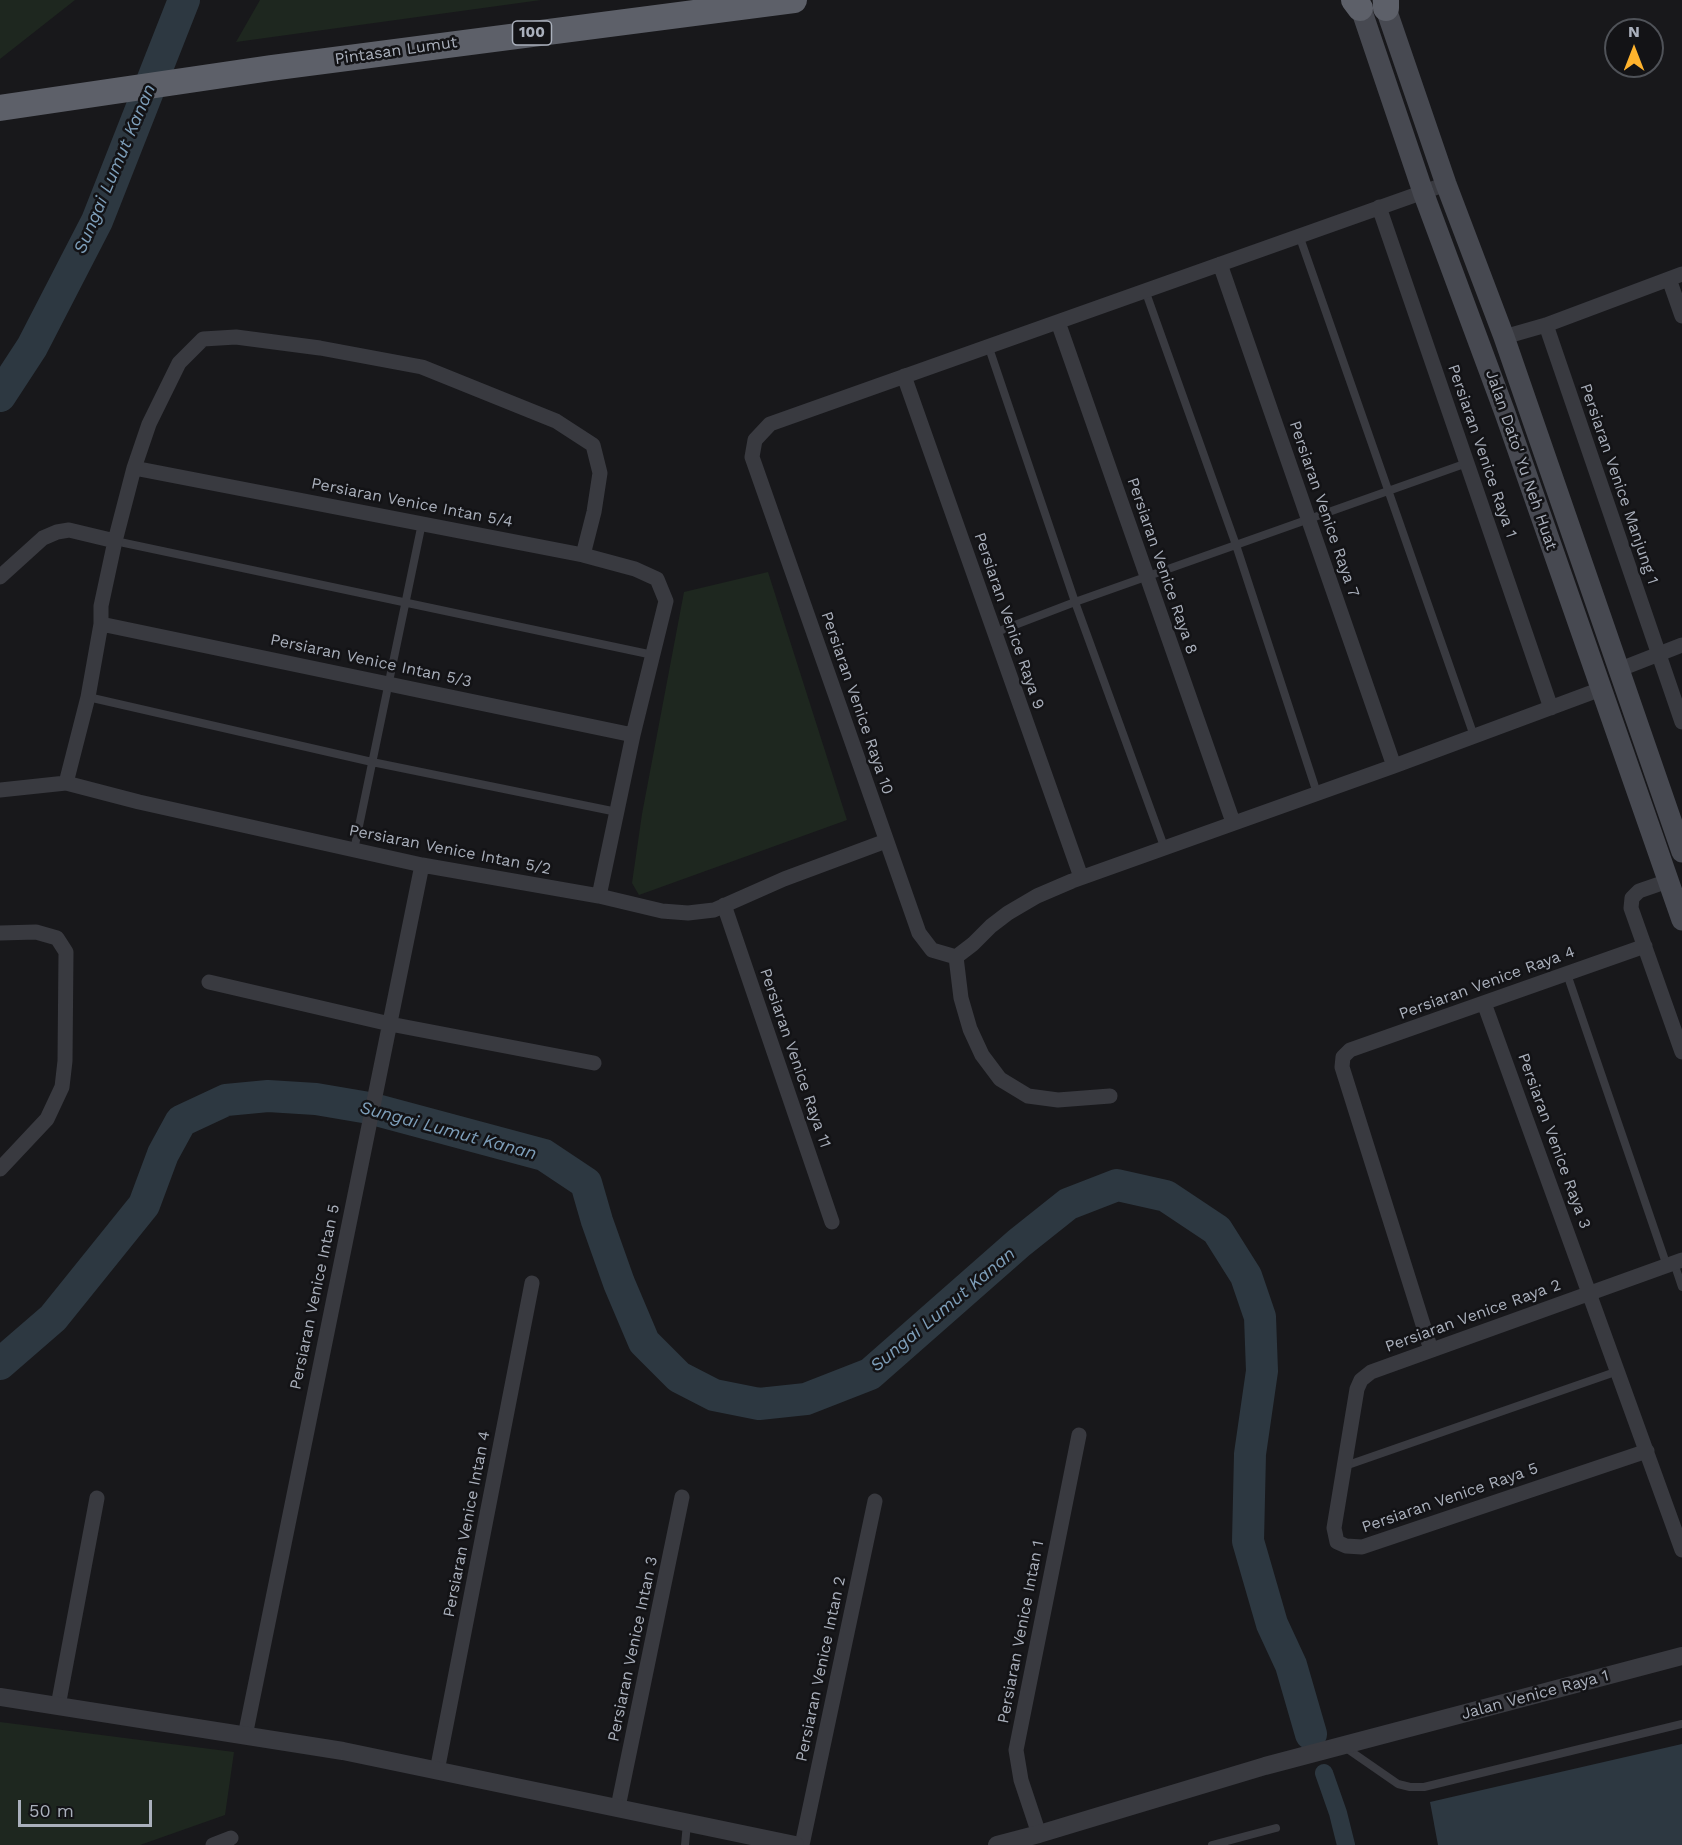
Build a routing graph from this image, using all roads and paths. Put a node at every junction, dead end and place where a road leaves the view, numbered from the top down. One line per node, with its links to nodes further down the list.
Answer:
1 (794, 0): 3 (highway, Pintasan Lumut / 100)
2 (1371, 3): 4 (main road, Jalan Dato' Yu Neh Huat); 5 (main road, Jalan Dato' Yu Neh Huat)
3 (0, 108)
4 (1446, 184): 5 (street); 14 (main road, Jalan Dato' Yu Neh Huat)
5 (1423, 192): 6 (street); 23 (main road, Jalan Dato' Yu Neh Huat)
6 (1379, 207): 7 (street); 17 (street, Persiaran Venice Raya 1)
7 (1299, 235): 8 (street); 19 (lane)
8 (1220, 264): 10 (street); 21 (street, Persiaran Venice Raya 7)
9 (1676, 276): 11 (street); 13 (street)
10 (1145, 290): 12 (street); 25 (lane)
11 (1682, 316)
12 (1058, 322): 15 (street); 28 (street, Persiaran Venice Raya 8)
13 (1546, 325): 14 (street); 34 (street, Persiaran Venice Manjung 1)
14 (1504, 337): 20 (main road, Jalan Dato' Yu Neh Huat)
15 (988, 345): 16 (street); 29 (lane)
16 (904, 376): 32 (street, Persiaran Venice Raya 9); 51 (street, Persiaran Venice Raya 10)
17 (1467, 463): 19 (lane); 40 (street, Persiaran Venice Raya 1)
18 (134, 468): 22 (street, Persiaran Venice Intan 5/4); 24 (street); 26 (street)
19 (1389, 491): 21 (lane); 43 (lane)
20 (1565, 515): 23 (main road); 36 (main road, Jalan Dato' Yu Neh Huat)
21 (1309, 520): 25 (lane); 45 (street, Persiaran Venice Raya 7)
22 (422, 523): 26 (street, Persiaran Venice Intan 5/4); 30 (lane)
23 (1543, 523): 38 (main road, Jalan Dato' Yu Neh Huat)
24 (115, 541): 27 (street); 30 (lane); 31 (street)
25 (1236, 545): 28 (lane); 48 (lane)
26 (584, 555): 35 (street, Persiaran Venice Intan 5/4)
27 (0, 578)
28 (1147, 578): 29 (lane); 50 (street, Persiaran Venice Raya 8)
29 (1075, 602): 32 (lane); 52 (lane)
30 (405, 604): 35 (lane); 37 (lane)
31 (100, 624): 37 (street, Persiaran Venice Intan 5/3); 39 (street)
32 (994, 633): 56 (street, Persiaran Venice Raya 9)
33 (1682, 645): 34 (street)
34 (1658, 654): 36 (street); 41 (street, Persiaran Venice Manjung 1)
35 (653, 655): 42 (street)
36 (1618, 670): 54 (main road, Jalan Dato' Yu Neh Huat)
37 (389, 684): 42 (street, Persiaran Venice Intan 5/3); 44 (lane)
38 (1601, 689): 40 (street); 57 (main road, Jalan Dato' Yu Neh Huat)
39 (87, 697): 44 (lane); 46 (street)
40 (1551, 708): 43 (street)
41 (1682, 722)
42 (633, 735): 49 (street)
43 (1474, 736): 45 (street)
44 (372, 762): 49 (lane); 53 (lane)
45 (1394, 766): 48 (street)
46 (66, 783): 47 (street, Persiaran Venice Intan 5/2); 53 (street, Persiaran Venice Intan 5/2)
47 (0, 790)
48 (1317, 793): 50 (street)
49 (617, 812): 58 (street)
50 (1233, 822): 52 (street)
51 (886, 841): 59 (street, Persiaran Venice Intan 5/2); 63 (street, Persiaran Venice Raya 10)
52 (1165, 849): 56 (street)
53 (354, 850): 55 (street, Persiaran Venice Intan 5/2)
54 (1682, 852)
55 (422, 865): 58 (street, Persiaran Venice Intan 5/2); 67 (street, Persiaran Venice Intan 5)
56 (1081, 877): 63 (street)
57 (1679, 885): 60 (main road, Jalan Dato' Yu Neh Huat); 62 (street)
58 (598, 896): 59 (street, Persiaran Venice Intan 5/2)
59 (724, 905): 72 (street, Persiaran Venice Raya 11)
60 (1682, 920)
61 (0, 933): 71 (street)
62 (1645, 946): 64 (street, Persiaran Venice Raya 4); 68 (street)
63 (956, 957): 70 (street)
64 (1567, 974): 66 (street, Persiaran Venice Raya 4); 73 (lane)
65 (209, 982): 67 (street)
66 (1484, 1004): 76 (street, Persiaran Venice Raya 3); 77 (street, Persiaran Venice Raya 4)
67 (390, 1024): 69 (street); 90 (street, Persiaran Venice Intan 5)
68 (1682, 1052)
69 (594, 1063)
70 (1110, 1096)
71 (0, 1169)
72 (832, 1222)
73 (1674, 1263): 75 (lane); 76 (street, Persiaran Venice Raya 2)
74 (532, 1283): 92 (street, Persiaran Venice Intan 4)
75 (1682, 1287)
76 (1590, 1292): 77 (street, Persiaran Venice Raya 2); 78 (street, Persiaran Venice Raya 3)
77 (1431, 1350): 81 (street, Persiaran Venice Raya 2)
78 (1618, 1371): 80 (street, Persiaran Venice Raya 3); 81 (lane)
79 (1079, 1435): 96 (street, Persiaran Venice Intan 1)
80 (1647, 1451): 81 (street, Persiaran Venice Raya 5); 85 (street, Persiaran Venice Raya 3)
81 (1344, 1466)
82 (682, 1497): 93 (street, Persiaran Venice Intan 3)
83 (97, 1498): 88 (street)
84 (875, 1501): 101 (street, Persiaran Venice Intan 2)
85 (1682, 1550)
86 (1682, 1656): 91 (street, Jalan Venice Raya 1)
87 (0, 1697): 88 (street)
88 (58, 1706): 90 (street)
89 (1682, 1724): 91 (lane)
90 (244, 1736): 92 (street)
91 (1342, 1745): 96 (street, Jalan Venice Raya 1)
92 (437, 1771): 93 (street)
93 (618, 1808): 94 (street)
94 (687, 1822): 99 (lane); 100 (street)
95 (1276, 1828): 103 (lane)
96 (1039, 1834): 102 (street, Jalan Venice Raya 1)
97 (231, 1838): 98 (street)
98 (213, 1845)
99 (685, 1845)
100 (795, 1845)
101 (802, 1845)
102 (997, 1845)
103 (1212, 1845)

